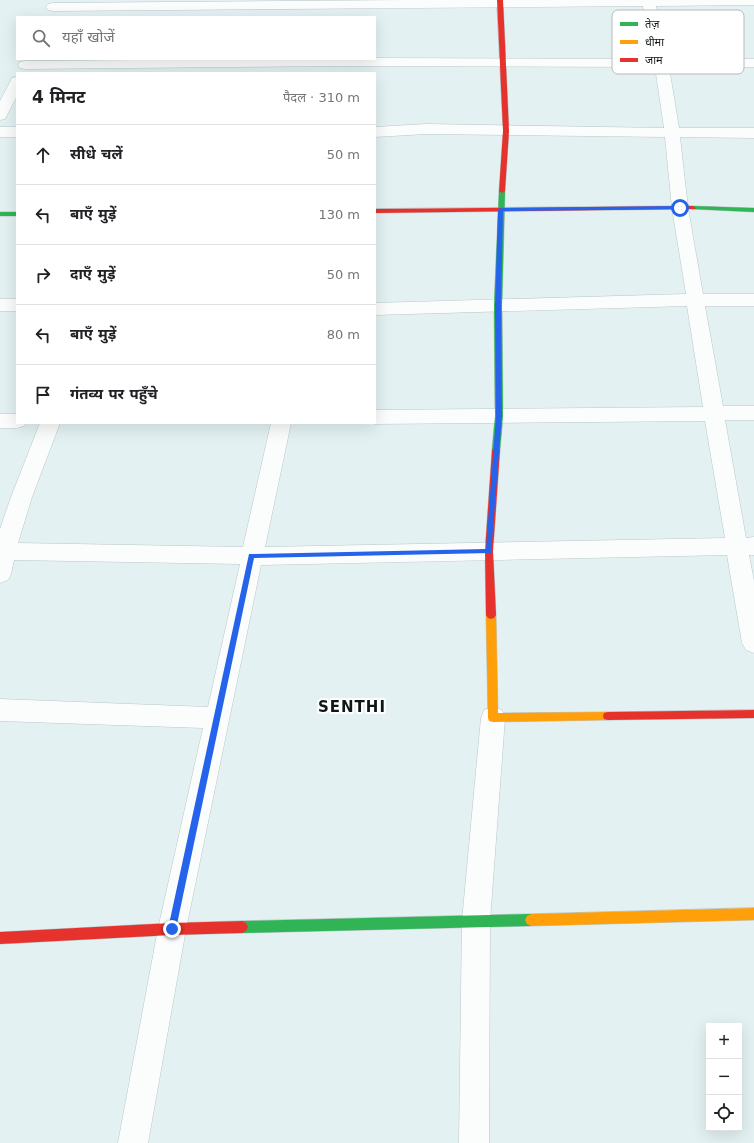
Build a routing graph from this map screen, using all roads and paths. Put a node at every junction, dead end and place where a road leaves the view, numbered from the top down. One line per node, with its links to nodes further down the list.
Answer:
1 (500, 1): 2 (street); 4 (street); 8 (street)
2 (648, 1): 3 (street)
3 (754, 1)
4 (351, 2): 5 (street); 7 (street)
5 (208, 7): 6 (street)
6 (52, 8)
7 (349, 16)
8 (503, 62): 9 (street); 13 (street); 18 (street)
9 (612, 62)
10 (744, 64): 11 (street)
11 (754, 64)
12 (192, 65): 13 (street); 14 (street)
13 (341, 65)
14 (25, 66)
15 (663, 74): 22 (street)
16 (16, 84): 17 (street)
17 (0, 116)
18 (506, 131): 21 (street); 22 (street); 25 (street)
19 (0, 132): 20 (street)
20 (16, 132)
21 (376, 132)
22 (672, 132): 23 (street); 24 (street)
23 (754, 133)
24 (680, 208): 25 (street); 26 (street); 30 (street)
25 (501, 210): 27 (street); 34 (street)
26 (754, 210)
27 (376, 211)
28 (0, 214): 29 (street)
29 (16, 214)
30 (695, 300): 31 (street); 34 (street); 37 (street)
31 (754, 300)
32 (0, 304): 33 (street)
33 (16, 305)
34 (498, 306): 35 (street); 38 (street)
35 (376, 309)
36 (754, 413): 37 (street)
37 (714, 414): 38 (street); 44 (street)
38 (499, 416): 39 (street); 46 (street)
39 (376, 417)
40 (0, 421): 41 (street)
41 (16, 421)
42 (50, 424): 45 (street)
43 (281, 424): 47 (street)
44 (745, 546): 46 (street); 49 (street)
45 (4, 551): 47 (street); 48 (street)
46 (489, 551): 47 (street); 53 (street)
47 (252, 556): 52 (street)
48 (0, 574)
49 (754, 643)
50 (0, 710): 52 (street)
51 (754, 714): 53 (street)
52 (217, 718): 56 (street)
53 (493, 718): 55 (street)
54 (754, 914): 55 (street)
55 (476, 921): 56 (street); 59 (street)
56 (172, 929): 57 (street); 58 (street)
57 (0, 938)
58 (133, 1143)
59 (474, 1143)

